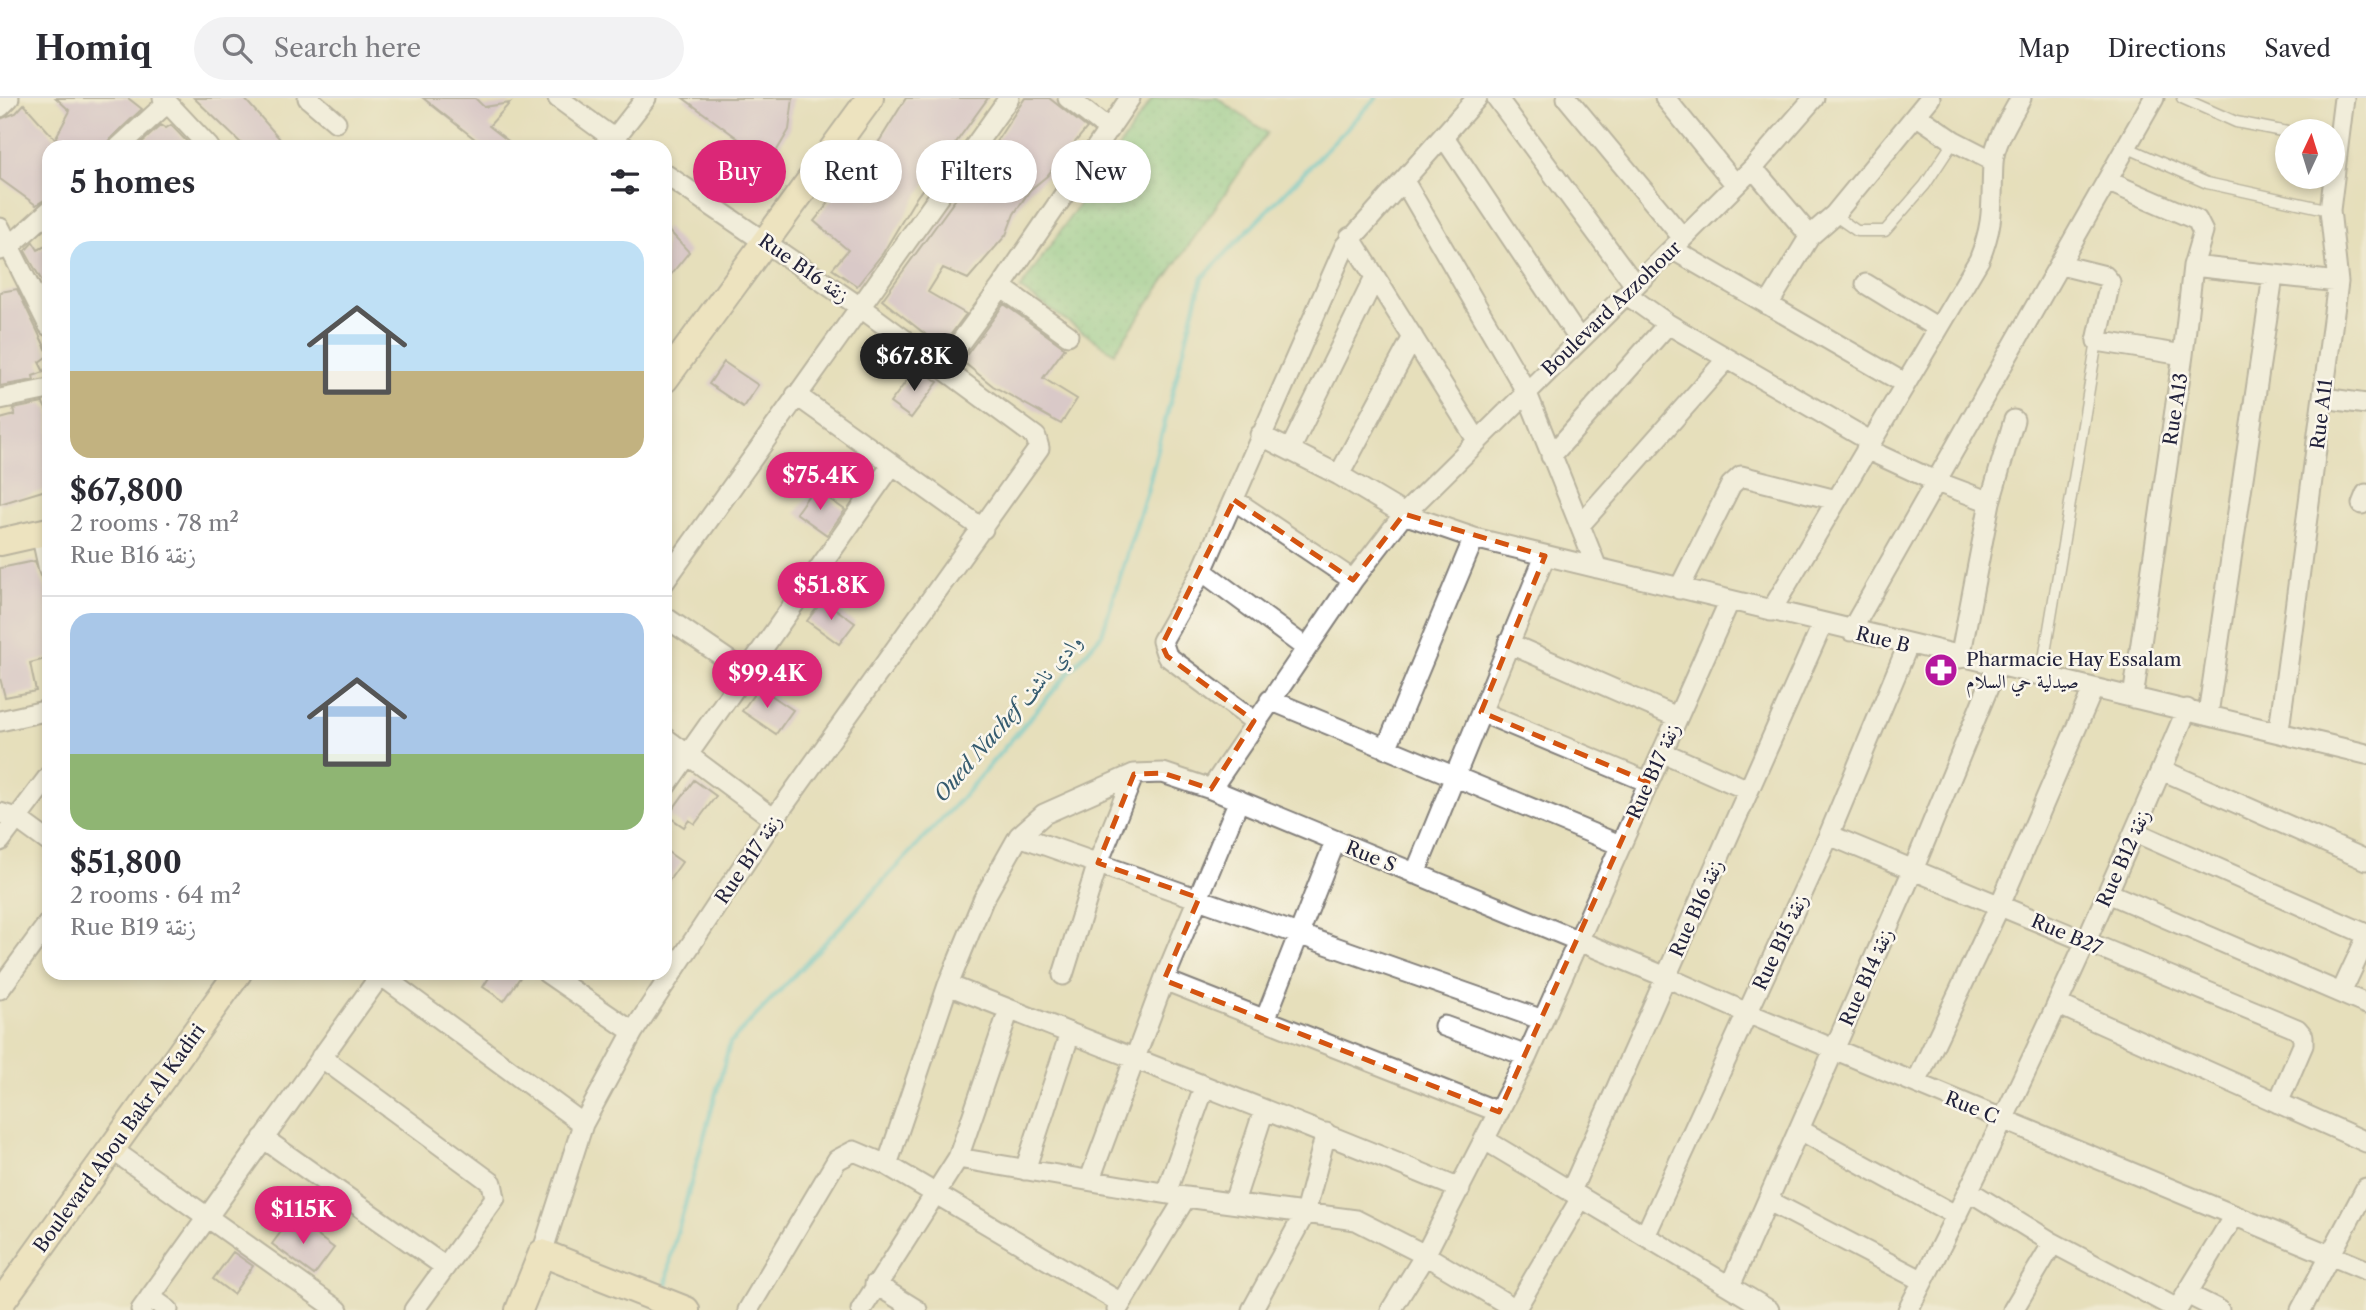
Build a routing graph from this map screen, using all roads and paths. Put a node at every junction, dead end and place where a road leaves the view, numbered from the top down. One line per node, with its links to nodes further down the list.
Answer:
1 (9, 98): 20 (street)
2 (308, 98): 23 (street)
3 (558, 98): 29 (street)
4 (646, 98): 30 (street)
5 (870, 98): 46 (main road)
6 (1009, 98): 58 (street)
7 (1068, 98): 24 (street)
8 (1130, 98): 24 (street)
9 (1477, 98): 26 (street)
10 (1497, 98): 56 (street)
11 (1567, 98): 47 (street)
12 (1665, 98): 38 (street)
13 (1814, 98): 34 (street, Boulevard Azzohour)
14 (1930, 98): 21 (street)
15 (2021, 98): 33 (street)
16 (2154, 98): 32 (street)
17 (2182, 98): 25 (lane)
18 (2344, 98): 22 (street, Rue A11)
19 (165, 100): 27 (street); 28 (street)
20 (0, 107)
21 (1916, 115): 31 (street); 41 (street)
22 (2340, 119)
23 (336, 121)
24 (1109, 130): 55 (street)
25 (2275, 130)
26 (1444, 137): 36 (street); 64 (street)
27 (126, 140)
28 (202, 140)
29 (616, 140)
30 (622, 140)
31 (1954, 141): 33 (street); 41 (lane)
32 (2126, 147): 37 (street); 40 (lane)
33 (1993, 161): 61 (street)
34 (1753, 168): 38 (street, Boulevard Azzohour); 44 (street)
35 (672, 179): 46 (street, Rue B16 زنقة)
36 (1404, 181): 45 (street); 72 (street)
37 (2107, 181): 49 (street); 50 (street, Rue A13)
38 (1736, 185): 47 (street, Boulevard Azzohour)
39 (2332, 189): 40 (street, Rue A11)
40 (2330, 210): 53 (street, Rue A11)
41 (1834, 215): 44 (street)
42 (42, 217): 48 (street)
43 (0, 228): 48 (street)
44 (1810, 236): 57 (street)
45 (1350, 237): 52 (street); 78 (street)
46 (764, 240): 58 (street, Rue B16 زنقة); 69 (main road)
47 (1677, 244): 56 (street, Boulevard Azzohour); 57 (street)
48 (5, 248): 59 (street)
49 (2061, 265): 65 (street); 86 (street)
50 (2193, 266): 51 (street); 66 (street, Rue A13)
51 (2273, 276): 53 (street); 120 (street)
52 (1375, 277): 63 (street); 82 (street)
53 (2338, 282): 74 (street, Rue A11)
54 (1866, 284): 61 (street)
55 (1001, 287): 62 (street); 68 (street)
56 (1630, 289): 60 (street); 64 (street, Boulevard Azzohour)
57 (1768, 306): 70 (street)
58 (860, 307): 68 (street, Rue B16 زنقة); 73 (street)
59 (42, 314)
60 (1668, 324): 67 (street); 83 (street)
61 (1938, 328): 70 (street)
62 (1068, 335)
63 (1413, 337): 79 (street); 85 (street)
64 (1579, 338): 72 (street, Boulevard Azzohour)
65 (2097, 341): 66 (street); 113 (lane)
66 (2183, 355): 115 (street, Rue A13)
67 (1727, 359): 81 (street); 91 (street)
68 (942, 367): 80 (street, Rue B16 زنقة)
69 (672, 369)
70 (1904, 383): 81 (street)
71 (42, 390): 75 (street)
72 (1526, 391): 79 (street, Boulevard Azzohour); 83 (street)
73 (796, 395): 84 (street); 98 (street)
74 (2324, 398): 76 (street); 124 (street, Rue A11)
75 (0, 399)
76 (2366, 404)
77 (2014, 420): 89 (street)
78 (1259, 435): 82 (street, Rue B); 87 (street)
79 (1477, 440): 90 (street, Boulevard Azzohour)
80 (1039, 444): 92 (street, Rue B17 زنقة)
81 (1868, 445): 86 (street); 88 (street)
82 (1290, 450): 85 (street, Rue B)
83 (1551, 456): 91 (street)
84 (892, 465): 92 (street); 112 (street)
85 (1339, 475): 90 (street, Rue B)
86 (1937, 482): 89 (street); 106 (street)
87 (1234, 500): 99 (street); 100 (street)
88 (1836, 500): 101 (street); 103 (street)
89 (1990, 502): 110 (street)
90 (1404, 514): 94 (street, Rue B); 100 (street, Boulevard Azzohour)
91 (1580, 525): 97 (street)
92 (983, 529): 140 (street, Rue B17 زنقة)
93 (42, 533): 95 (main road)
94 (1474, 538): 96 (street, Rue B); 126 (street)
95 (0, 542)
96 (1545, 556): 97 (street, Rue B); 107 (street)
97 (1597, 568): 101 (street, Rue B)
98 (672, 571)
99 (1202, 571): 109 (street); 123 (street)
100 (1353, 580): 109 (street, Boulevard Azzohour)
101 (1679, 589): 102 (street, Rue B)
102 (1729, 602): 103 (street, Rue B); 121 (street, Rue B17 زنقة)
103 (1771, 611): 105 (street, Rue B)
104 (672, 622): 112 (street)
105 (1822, 625): 106 (street, Rue B); 137 (street, Rue B16 زنقة)
106 (1851, 631): 108 (street, Rue B)
107 (1508, 643): 119 (street); 121 (street)
108 (1908, 645): 110 (street, Rue B); 142 (street, Rue B15 زنقة)
109 (1306, 648): 116 (street, Boulevard Azzohour)
110 (1960, 658): 111 (street, Rue B)
111 (1997, 666): 113 (street, Rue B); 150 (street, Rue B14 زنقة)
112 (747, 673): 129 (street)
113 (2041, 677): 114 (street, Rue B)
114 (2093, 689): 115 (street, Rue B); 154 (street)
115 (2133, 698): 117 (street, Rue B)
116 (1270, 700): 123 (street, Boulevard Azzohour); 126 (street)
117 (2187, 709): 120 (street, Rue B); 130 (street, Rue B12 زنقة)
118 (42, 712): 122 (street)
119 (1481, 712): 133 (street); 134 (street)
120 (2208, 714): 124 (street, Rue B)
121 (1678, 717): 127 (street, Rue B17 زنقة)
122 (0, 721)
123 (1254, 721): 136 (street, Boulevard Azzohour)
124 (2279, 730): 128 (street, Rue B)
125 (672, 743): 129 (street)
126 (1386, 750): 133 (street)
127 (1662, 752): 134 (street, Rue B17 زنقة); 137 (street)
128 (2366, 754)
129 (688, 755): 132 (street); 140 (street)
130 (2162, 770): 141 (street, Rue B12 زنقة); 148 (street)
131 (1134, 774): 136 (street, Rue S); 143 (street); 149 (street)
132 (672, 777)
133 (1453, 777): 147 (street); 151 (street)
134 (1648, 782): 147 (street, Rue B17 زنقة)
135 (42, 783): 139 (street)
136 (1210, 789): 138 (street, Rue S)
137 (1748, 790): 162 (street, Rue B16 زنقة)
138 (1238, 800): 146 (street, Rue S); 153 (street)
139 (8, 816): 144 (street); 145 (street)
140 (774, 819): 160 (street, Rue B17 زنقة)
141 (2136, 832): 152 (street, Rue B12 زنقة); 157 (street)
142 (1829, 835): 150 (street, Rue B27); 175 (street, Rue B15 زنقة)
143 (1019, 836): 149 (street); 169 (street)
144 (42, 838)
145 (0, 841)
146 (1335, 842): 151 (street, Rue S); 156 (street)
147 (1620, 845): 158 (street, Rue B17 زنقة)
148 (2366, 860)
149 (1098, 863): 153 (street); 161 (street)
150 (1913, 870): 154 (street, Rue B27); 181 (street, Rue B14 زنقة)
151 (1415, 874): 158 (street, Rue S)
152 (2108, 893): 159 (street, Rue B12 زنقة); 171 (street)
153 (1199, 898): 156 (street); 168 (street)
154 (2000, 905): 159 (street, Rue B27); 185 (street)
155 (42, 932): 170 (street)
156 (1300, 932): 176 (street); 177 (street)
157 (2366, 936): 171 (street)
158 (1580, 941): 162 (street, Rue C); 177 (street, Rue B17 زنقة)
159 (2086, 942): 172 (street, Rue B12 زنقة); 187 (street, Rue B27)
160 (672, 973)
161 (1063, 975)
162 (1666, 976): 175 (street, Rue C); 206 (street, Rue B16 زنقة)
163 (233, 980): 197 (main road, Boulevard Abou Bakr Al Kadiri)
164 (376, 980): 183 (street)
165 (388, 980): 191 (street)
166 (557, 980): 179 (street)
167 (667, 980): 179 (street, Rue B17 زنقة)
168 (1164, 980): 176 (street); 184 (street)
169 (948, 985): 174 (street); 199 (street)
170 (0, 989)
171 (2341, 993): 173 (street)
172 (2057, 1004): 187 (street); 190 (street, Rue B12 زنقة)
173 (2366, 1004)
174 (1009, 1010): 180 (street); 198 (street)
175 (1746, 1013): 181 (street, Rue C); 214 (street, Rue B15 زنقة)
176 (1265, 1020): 189 (street)
177 (1543, 1020): 182 (street, Rue B17 زنقة)
178 (1444, 1026): 182 (street)
179 (633, 1032): 191 (street, Rue B17 زنقة)
180 (1070, 1033): 184 (street); 200 (street)
181 (1835, 1049): 185 (street, Rue C); 192 (street, Rue B14 زنقة)
182 (1527, 1056): 189 (street, Rue B17 زنقة)
183 (321, 1057): 194 (street); 219 (street)
184 (1135, 1058): 186 (street); 201 (street)
185 (1916, 1083): 190 (street, Rue C)
186 (1205, 1088): 188 (street); 207 (street)
187 (2278, 1102): 196 (street)
188 (1264, 1110): 193 (street); 209 (street)
189 (1499, 1112): 195 (street, Rue B17 زنقة)
190 (2005, 1120): 204 (street, Rue B12 زنقة); 212 (street, Rue C)
191 (583, 1124): 216 (street, Rue B17 زنقة)
192 (1800, 1130): 208 (street, Rue B14 زنقة); 211 (street)
193 (1326, 1133): 203 (street); 210 (street)
194 (263, 1138): 213 (street); 219 (street)
195 (1485, 1140): 203 (street, Rue B17 زنقة); 206 (street)
196 (2366, 1142)
197 (110, 1148): 213 (street); 224 (main road, Boulevard Abou Bakr Al Kadiri)
198 (958, 1158): 200 (street); 205 (street)
199 (887, 1165): 205 (street); 234 (street)
200 (1025, 1170): 201 (street)
201 (1090, 1179): 207 (street)
202 (2366, 1188): 218 (street)
203 (1460, 1189): 217 (street, Rue B17 زنقة)
204 (1969, 1191): 211 (street, Rue B12 زنقة); 215 (street)
205 (935, 1192): 222 (street); 227 (street)
206 (1576, 1194): 214 (street); 239 (street, Rue B16 زنقة)
207 (1176, 1195): 209 (street); 227 (street)
208 (1769, 1201): 221 (street); 223 (street, Rue B14 زنقة)
209 (1234, 1202): 210 (street)
210 (1306, 1213): 217 (street); 237 (street)
211 (1957, 1216): 221 (street, Rue B12 زنقة)
212 (2234, 1216): 218 (street, Rue C); 226 (street)
213 (206, 1219): 225 (street); 230 (street)
214 (1645, 1236): 223 (street)
215 (2053, 1242): 226 (street); 241 (street)
216 (542, 1252): 232 (main road, Rue B17 زنقة); 233 (main road)
217 (1425, 1255): 238 (street, Rue B17 زنقة); 239 (street)
218 (2332, 1256): 220 (street, Rue C); 243 (street)
219 (444, 1266): 231 (street)
220 (2366, 1270)
221 (1923, 1281): 228 (street, Rue B12 زنقة)
222 (875, 1284): 235 (street); 236 (street)
223 (1730, 1286): 240 (street)
224 (0, 1304)
225 (145, 1304): 229 (street)
226 (2180, 1304): 242 (street)
227 (1119, 1306)
228 (1912, 1309)
229 (168, 1310)
230 (338, 1310)
231 (414, 1310)
232 (519, 1310)
233 (686, 1310)
234 (748, 1310)
235 (861, 1310)
236 (918, 1310)
237 (1252, 1310)
238 (1391, 1310)
239 (1516, 1310)
240 (1769, 1310)
241 (2013, 1310)
242 (2219, 1310)
243 (2301, 1310)

